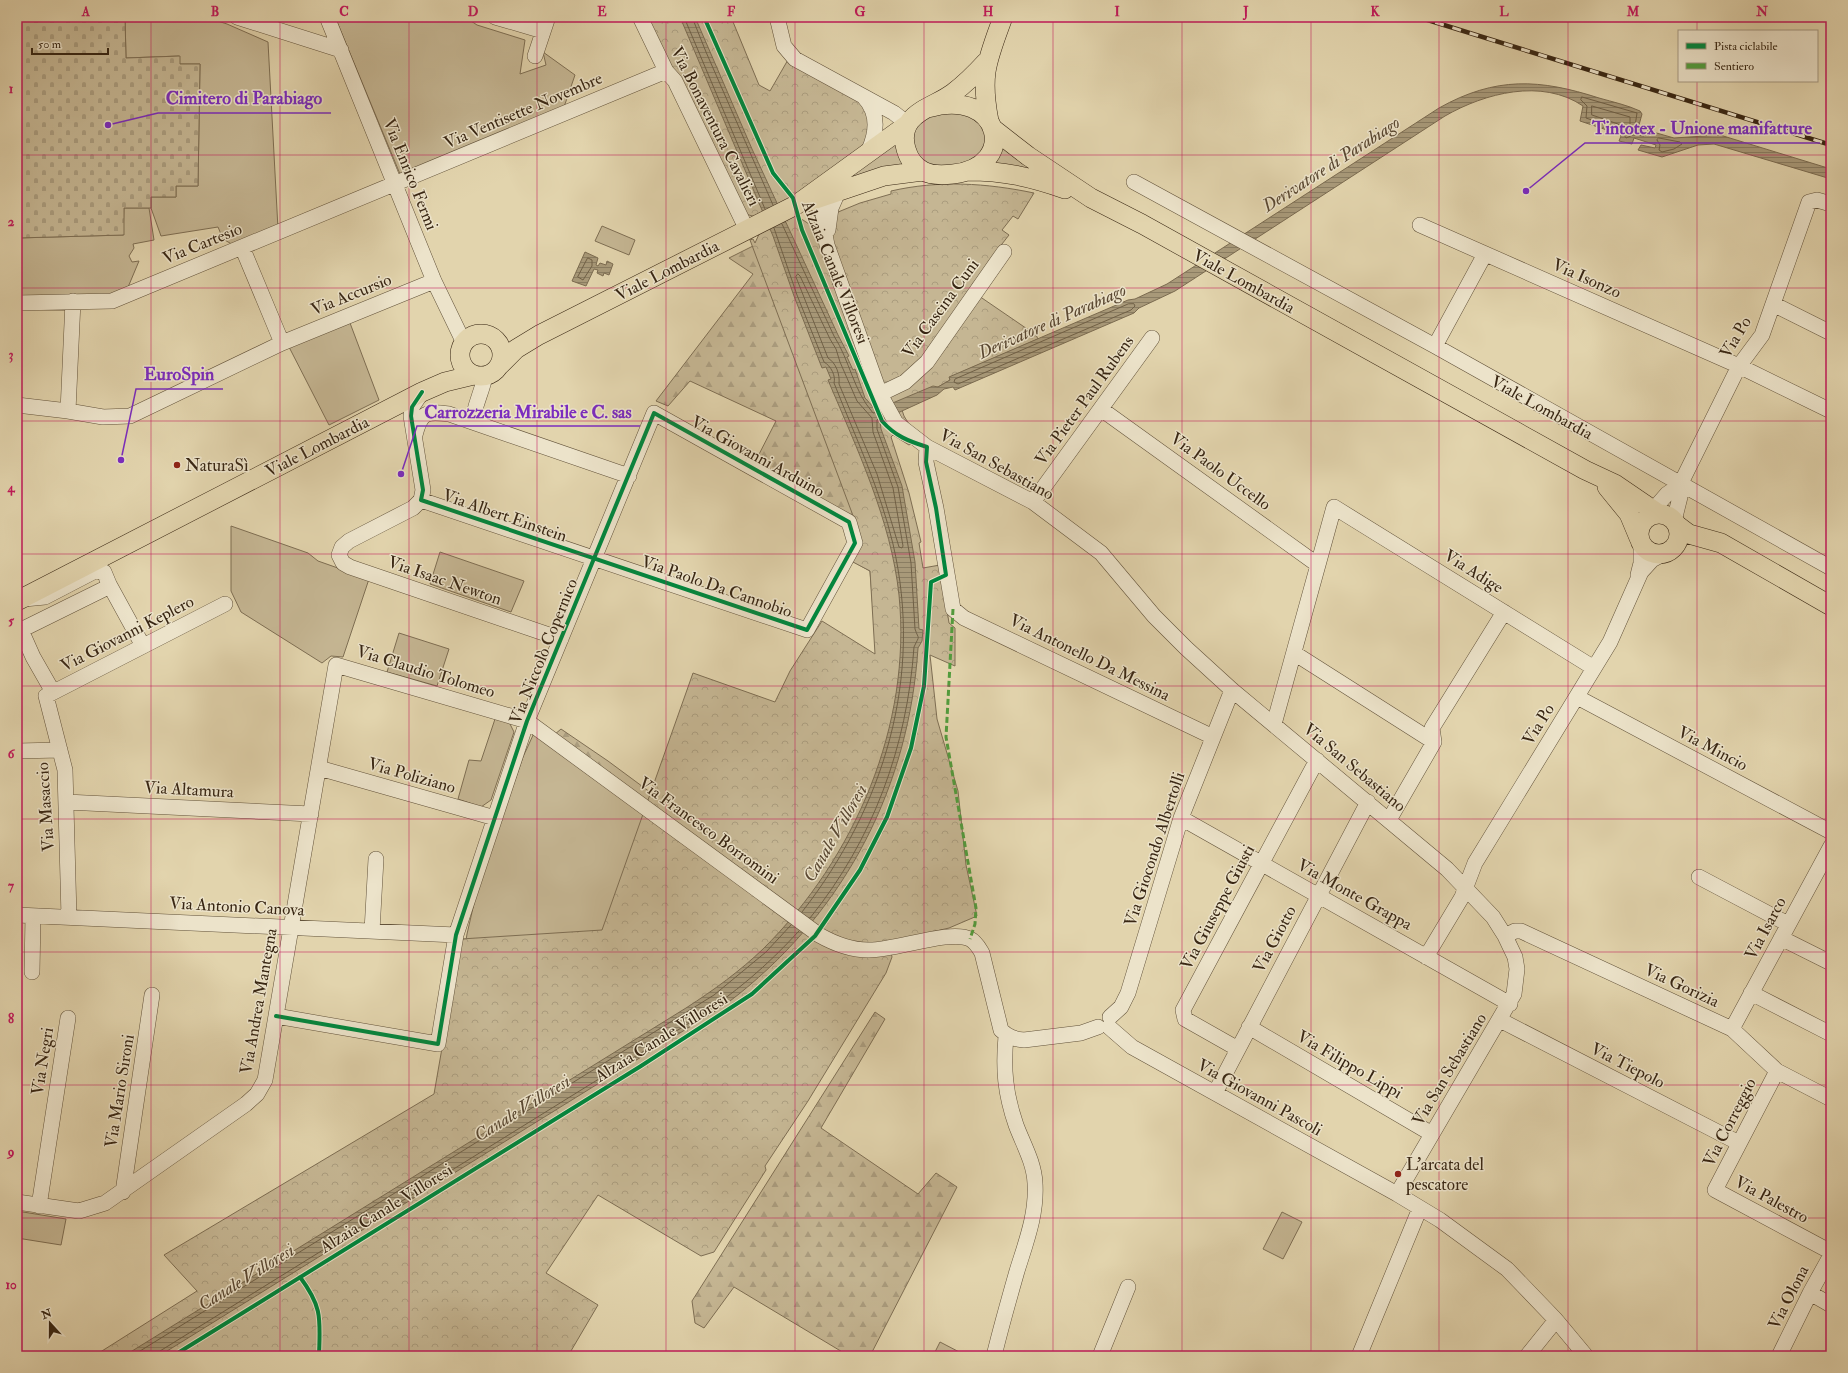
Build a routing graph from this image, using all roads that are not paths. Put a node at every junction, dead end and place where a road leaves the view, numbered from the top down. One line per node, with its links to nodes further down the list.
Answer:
1 (237, 17): 9 (street)
2 (327, 17): 9 (street, Via Enrico Fermi)
3 (495, 17): 8 (street)
4 (548, 17): 8 (street)
5 (640, 17): 12 (street, Via Bonaventura Cavalieri)
6 (777, 17): 13 (street)
7 (1003, 17): 11 (main road)
8 (543, 31): 10 (street)
9 (341, 50): 21 (street, Via Enrico Fermi)
10 (535, 56)
11 (986, 62): 14 (main road); 16 (main road)
12 (666, 71): 21 (street, Via Ventisette Novembre); 28 (street, Via Bonaventura Cavalieri)
13 (861, 94): 14 (street); 15 (street); 17 (street)
14 (928, 108): 15 (main road, Viale Lombardia); 16 (main road, Viale Lombardia)
15 (908, 124): 17 (main road, Viale Lombardia); 18 (main road)
16 (990, 124): 19 (main road, Viale Lombardia); 23 (main road, Viale Lombardia)
17 (870, 150): 22 (main road, Viale Lombardia)
18 (924, 171): 19 (main road, Viale Lombardia); 22 (main road, Viale Lombardia)
19 (968, 171): 23 (main road, Viale Lombardia)
20 (1134, 182): 42 (street, Viale Lombardia)
21 (394, 184): 30 (street, Via Cartesio); 33 (street, Via Enrico Fermi)
22 (826, 192): 25 (main road, Viale Lombardia); 26 (street, Via San Sebastiano); 29 (street, Via San Sebastiano)
23 (1091, 198): 59 (main road, Viale Lombardia)
24 (1831, 204): 36 (street, Via Po)
25 (791, 208): 26 (street); 28 (main road, Viale Lombardia)
26 (821, 219): 29 (street, Via San Sebastiano)
27 (1420, 225): 32 (street, Via Isonzo)
28 (754, 226): 38 (main road, Viale Lombardia)
29 (827, 245): 49 (street, Via San Sebastiano)
30 (242, 247): 34 (street, Via Cartesio); 41 (street)
31 (1004, 252): 49 (street, Via Cascina Cuni)
32 (1485, 254): 42 (street); 44 (street, Via Isonzo)
33 (434, 281): 41 (street, Via Accursio); 43 (street, Via Enrico Fermi)
34 (73, 302): 35 (street, Via Cartesio); 52 (street)
35 (17, 303)
36 (1773, 304): 37 (street); 44 (street, Via Po)
37 (1831, 333)
38 (539, 335): 40 (main road, Viale Lombardia); 45 (main road, Viale Lombardia)
39 (1152, 338): 51 (street, Via Pieter Paul Rubens)
40 (497, 342): 43 (main road, Viale Lombardia); 45 (main road)
41 (282, 343): 52 (street, Via Accursio)
42 (1435, 346): 61 (street, Viale Lombardia)
43 (463, 352): 45 (main road); 46 (main road, Viale Lombardia)
44 (1739, 366): 53 (street, Via Isonzo); 61 (street, Via Po)
45 (486, 372): 46 (main road, Viale Lombardia); 56 (street)
46 (445, 382): 47 (main road, Viale Lombardia)
47 (422, 392): 50 (main road, Viale Lombardia); 55 (street)
48 (17, 405): 52 (street, Via Accursio)
49 (886, 405): 58 (street, Via San Sebastiano)
50 (389, 409): 55 (street); 74 (main road, Viale Lombardia)
51 (1101, 409): 63 (street, Via Pieter Paul Rubens); 70 (street, Via Paolo Uccello)
52 (68, 411)
53 (1831, 411)
54 (654, 413): 60 (street, Via Niccolò Copernico); 65 (street, Via Giovanni Arduino)
55 (411, 416): 57 (street, Via Albert Einstein)
56 (473, 422): 57 (street); 60 (street)
57 (415, 436): 62 (street, Via Albert Einstein)
58 (927, 447): 63 (street, Via San Sebastiano); 88 (street, Via Antonello Da Messina)
59 (1585, 470): 64 (main road, Viale Lombardia); 66 (main road, Viale Lombardia)
60 (629, 476): 69 (street, Via Niccolò Copernico)
61 (1680, 485): 64 (street); 64 (street); 71 (street, Viale Lombardia)
62 (421, 500): 69 (street, Via Albert Einstein); 78 (street, Via Isaac Newton)
63 (1033, 502): 83 (street, Via San Sebastiano)
64 (1662, 518): 66 (main road); 67 (main road); 68 (main road, Viale Lombardia)
65 (849, 522): 69 (street, Via Paolo Da Cannobio)
66 (1640, 541): 67 (main road); 72 (street, Via Po)
67 (1666, 553): 68 (main road, Viale Lombardia); 72 (street, Via Po)
68 (1743, 557): 76 (main road, Viale Lombardia)
69 (594, 559): 78 (street, Via Niccolò Copernico)
70 (1318, 565): 77 (street, Via Adige); 80 (street)
71 (1831, 568)
72 (1638, 578): 82 (street, Via Po)
73 (109, 584): 74 (street); 79 (street); 84 (street, Via Masaccio)
74 (18, 598)
75 (226, 604): 79 (street, Via Giovanni Keplero)
76 (1831, 606)
77 (1504, 612): 82 (street, Via Adige); 89 (street)
78 (561, 639): 86 (street, Via Niccolò Copernico)
79 (143, 646): 84 (street, Via Giovanni Keplero)
80 (1294, 653): 87 (street); 89 (street)
81 (336, 665): 86 (street, Via Claudio Tolomeo); 93 (street, Via Andrea Mantegna)
82 (1594, 668): 85 (street, Via Po)
83 (1232, 690): 87 (street, Via San Sebastiano); 88 (street, Via Giocondo Albertolli)
84 (50, 694): 90 (street, Via Masaccio)
85 (1576, 698): 100 (street, Via Mincio); 106 (street, Via Po)
86 (527, 722): 97 (street, Via Niccolò Copernico); 130 (street, Via Francesco Borromini)
87 (1274, 724): 92 (street, Via San Sebastiano)
88 (1213, 737): 98 (street, Via Giocondo Albertolli)
89 (1434, 742): 99 (street)
90 (60, 750): 91 (street); 94 (street, Via Masaccio)
91 (17, 751)
92 (1318, 760): 95 (street, Via San Sebastiano); 103 (street, Via Giuseppe Giusti)
93 (319, 768): 96 (street, Via Andrea Mantegna); 97 (street, Via Poliziano)
94 (66, 802): 96 (street, Via Altamura); 110 (street, Via Masaccio)
95 (1368, 802): 99 (street, Via San Sebastiano); 107 (street, Via Giotto)
96 (311, 814): 112 (street, Via Andrea Mantegna)
97 (495, 818): 114 (street, Via Niccolò Copernico)
98 (1181, 818): 103 (street, Via Monte Grappa); 125 (street, Via Giocondo Albertolli)
99 (1389, 820): 106 (street, Via San Sebastiano)
100 (1831, 832)
101 (1831, 846): 104 (street, Via Isarco)
102 (376, 859): 113 (street)
103 (1262, 864): 107 (street, Via Monte Grappa); 132 (street, Via Giuseppe Giusti)
104 (1825, 872): 111 (street, Via Isarco)
105 (1699, 877): 111 (street)
106 (1465, 887): 115 (street, Via San Sebastiano); 117 (street, Via Po)
107 (1318, 896): 117 (street, Via Monte Grappa); 127 (street, Via Giotto)
108 (17, 915): 109 (street, Via Antonio Canova)
109 (34, 916): 110 (street, Via Antonio Canova); 119 (street)
110 (69, 917): 112 (street, Via Antonio Canova)
111 (1788, 924): 116 (street, Via Isarco)
112 (291, 928): 113 (street, Via Antonio Canova); 123 (street, Via Andrea Mantegna)
113 (372, 932): 114 (street, Via Antonio Canova)
114 (456, 935): 123 (street, Via Niccolò Copernico)
115 (1505, 936): 122 (street, Via San Sebastiano); 128 (street, Via Gorizia)
116 (1781, 938): 118 (street); 120 (street, Via Isarco)
117 (1426, 957): 122 (street, Via Monte Grappa)
118 (1831, 963)
119 (32, 972)
120 (1751, 993): 128 (street, Via Isarco); 129 (street)
121 (152, 995): 139 (street, Via Mario Sironi)
122 (1510, 1004): 126 (street, Via San Sebastiano)
123 (276, 1016): 139 (street, Via Andrea Mantegna)
124 (68, 1018): 142 (street, Via Negri)
125 (1109, 1019): 130 (street); 131 (street, Via Giovanni Pascoli); 131 (street)
126 (1500, 1020): 136 (street, Via San Sebastiano); 137 (street, Via Tiepolo)
127 (1249, 1027): 132 (street, Via Giotto); 136 (street, Via Filippo Lippi)
128 (1732, 1029): 133 (street, Via Gorizia)
129 (1831, 1034)
130 (1006, 1036): 149 (street)
131 (1123, 1039): 134 (street, Via Giovanni Pascoli)
132 (1238, 1049): 134 (street, Via Giotto)
133 (1777, 1071): 135 (street, Via Gorizia); 137 (street, Via Correggio)
134 (1215, 1093): 140 (street, Via Giovanni Pascoli)
135 (1831, 1099)
136 (1432, 1134): 140 (street, Via San Sebastiano)
137 (1740, 1144): 138 (street, Via Correggio)
138 (1715, 1190): 144 (street, Via Palestro)
139 (123, 1192): 142 (street, Via Andrea Mantegna)
140 (1397, 1194): 143 (street)
141 (17, 1202): 142 (street, Via Andrea Mantegna)
142 (39, 1206)
143 (1420, 1208): 148 (street); 151 (street)
144 (1831, 1254): 146 (street, Via Olona)
145 (1128, 1287): 150 (street)
146 (1810, 1293): 147 (street); 154 (street, Via Olona)
147 (1831, 1305)
148 (1556, 1320): 152 (street); 153 (street)
149 (994, 1356)
150 (1100, 1356)
151 (1359, 1356)
152 (1527, 1356)
153 (1586, 1356)
154 (1779, 1356)

